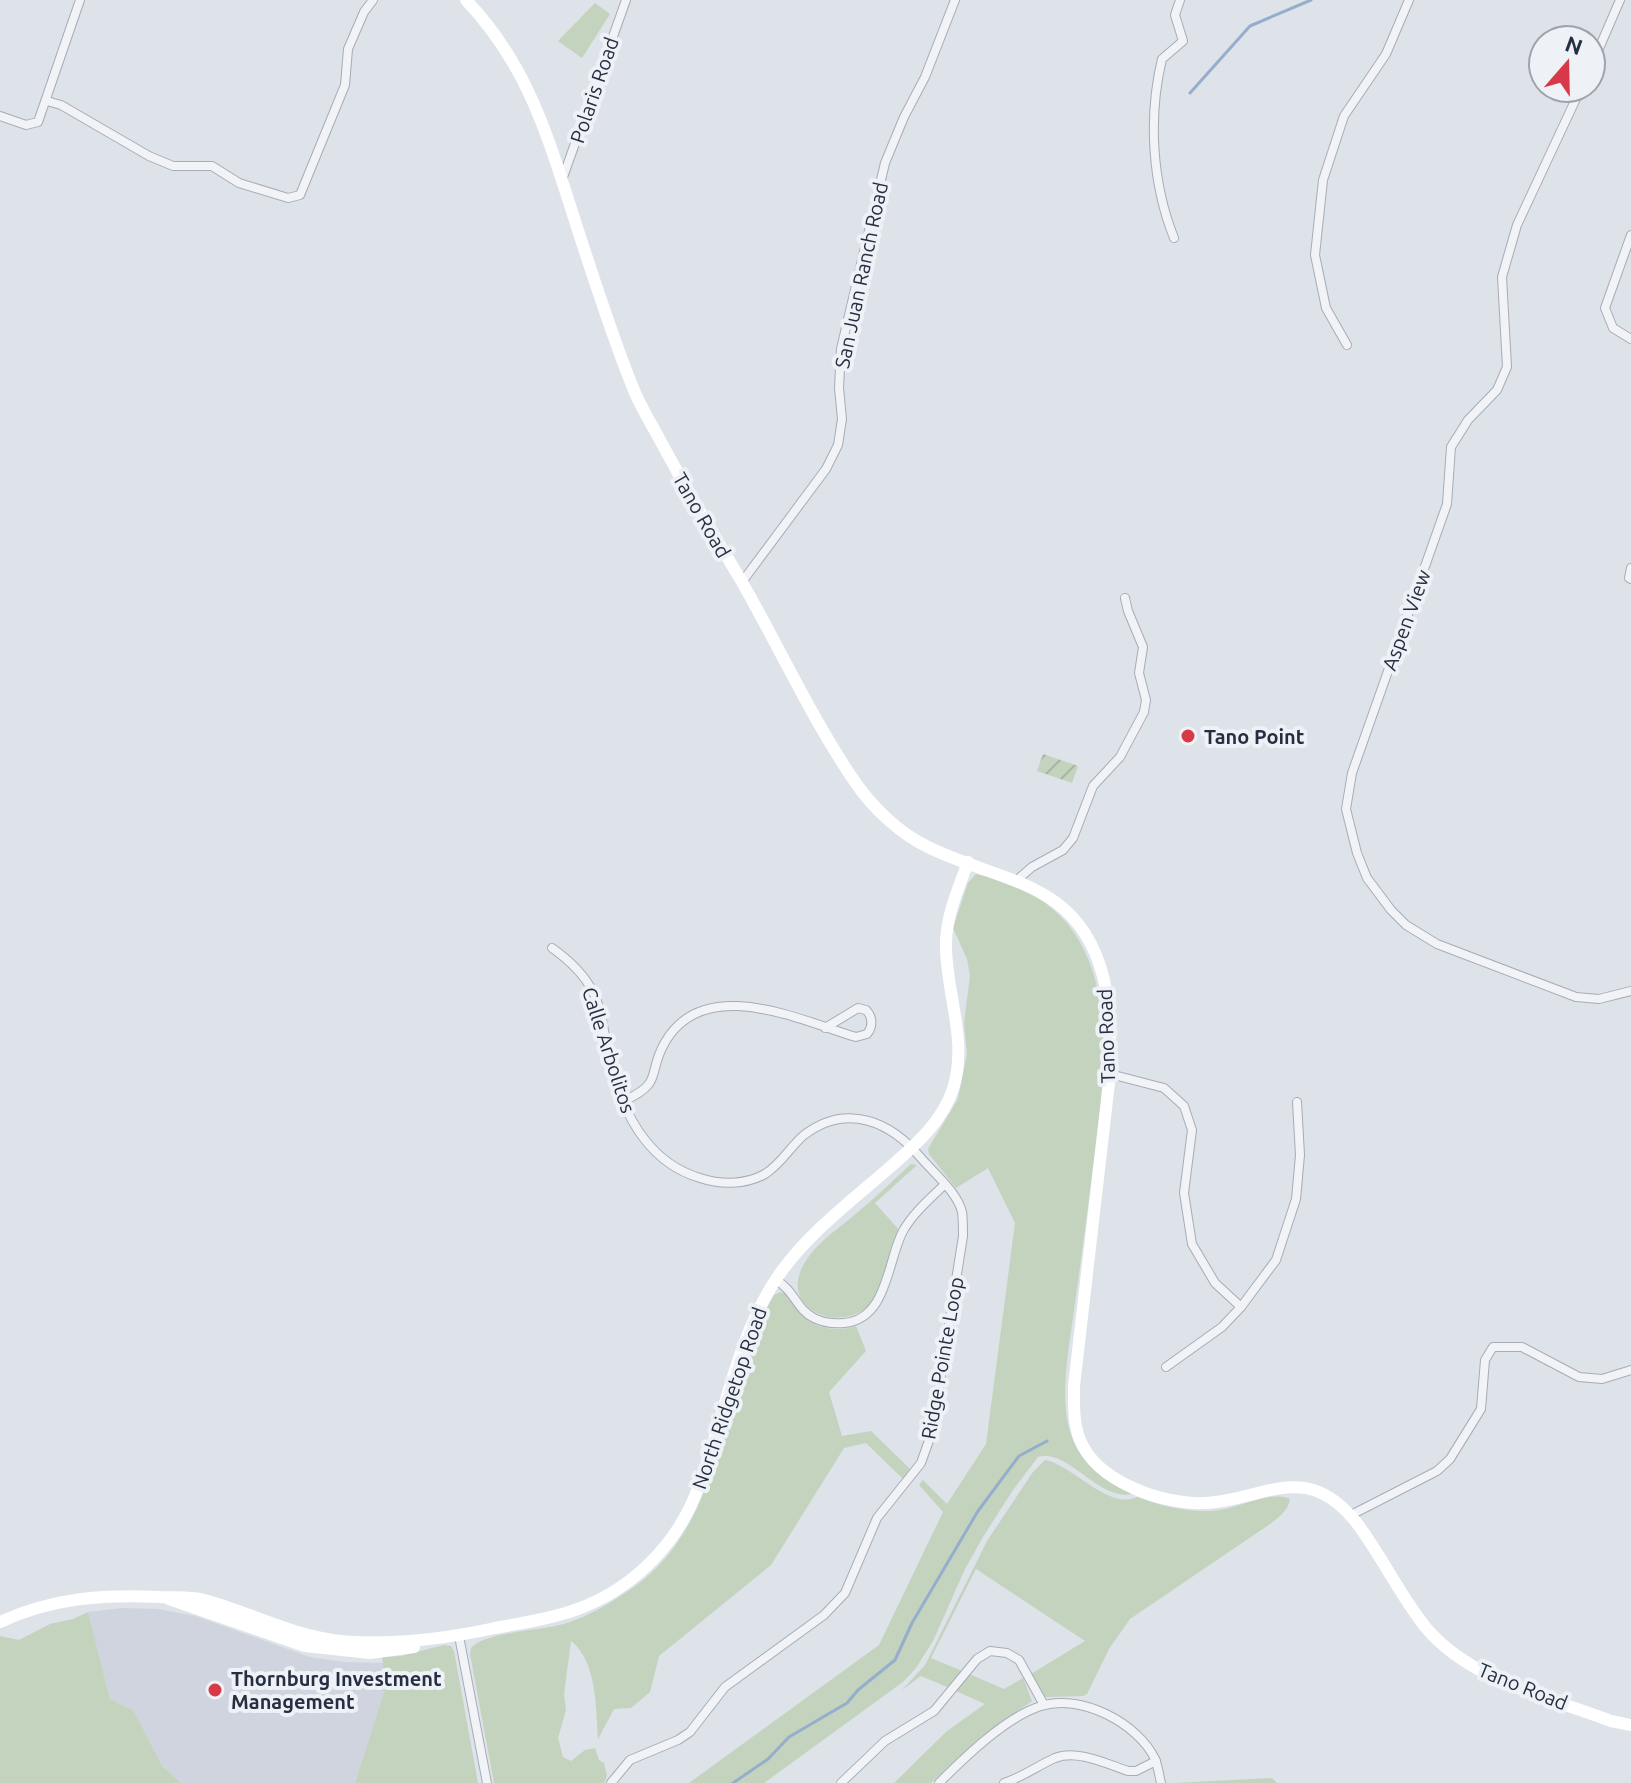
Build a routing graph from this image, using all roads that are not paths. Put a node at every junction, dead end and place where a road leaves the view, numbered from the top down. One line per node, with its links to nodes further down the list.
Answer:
1 (80, 0): 10 (street)
2 (373, 0): 10 (street)
3 (466, 0): 13 (street, Tano Road)
4 (626, 0): 13 (street, Polaris Road)
5 (955, 0): 21 (street, San Juan Ranch Road)
6 (1180, 0): 15 (street)
7 (1409, 0): 18 (street)
8 (1620, 0): 9 (street)
9 (1607, 30)
10 (47, 101): 12 (street)
11 (1574, 104): 24 (street, Aspen View)
12 (0, 116)
13 (562, 181): 21 (street, Tano Road)
14 (1631, 235): 16 (street)
15 (1174, 238)
16 (1628, 249): 17 (street)
17 (1631, 339)
18 (1347, 345)
19 (1631, 568): 20 (street)
20 (1631, 579)
21 (742, 582): 25 (street, Tano Road)
22 (1125, 598): 26 (street)
23 (1334, 809): 24 (street)
24 (1346, 809): 28 (street, Aspen View)
25 (968, 862): 26 (street, Tano Road); 33 (street, North Ridgetop Road)
26 (1017, 880): 30 (street, Tano Road)
27 (552, 948): 31 (street, Calle Arbolitos)
28 (1631, 991)
29 (825, 1028): 29 (street); 31 (street)
30 (1110, 1074): 36 (street); 39 (street, Tano Road)
31 (624, 1101): 33 (street, Calle Arbolitos)
32 (1297, 1102): 36 (street)
33 (912, 1148): 34 (street, Ridge Pointe Loop); 35 (street, North Ridgetop Road)
34 (944, 1185): 35 (street); 46 (street, Ridge Pointe Loop)
35 (776, 1280): 41 (street, North Ridgetop Road)
36 (1241, 1307): 37 (street)
37 (1166, 1367)
38 (1631, 1370): 39 (street)
39 (1351, 1515): 43 (street, Tano Road)
40 (0, 1622): 41 (street, North Ridgetop Road)
41 (459, 1636): 45 (street)
42 (1044, 1705): 44 (street); 47 (street); 48 (street)
43 (1631, 1725)
44 (1156, 1761): 49 (street); 50 (street)
45 (487, 1783)
46 (611, 1783)
47 (841, 1783)
48 (939, 1783)
49 (1004, 1783)
50 (1161, 1783)

